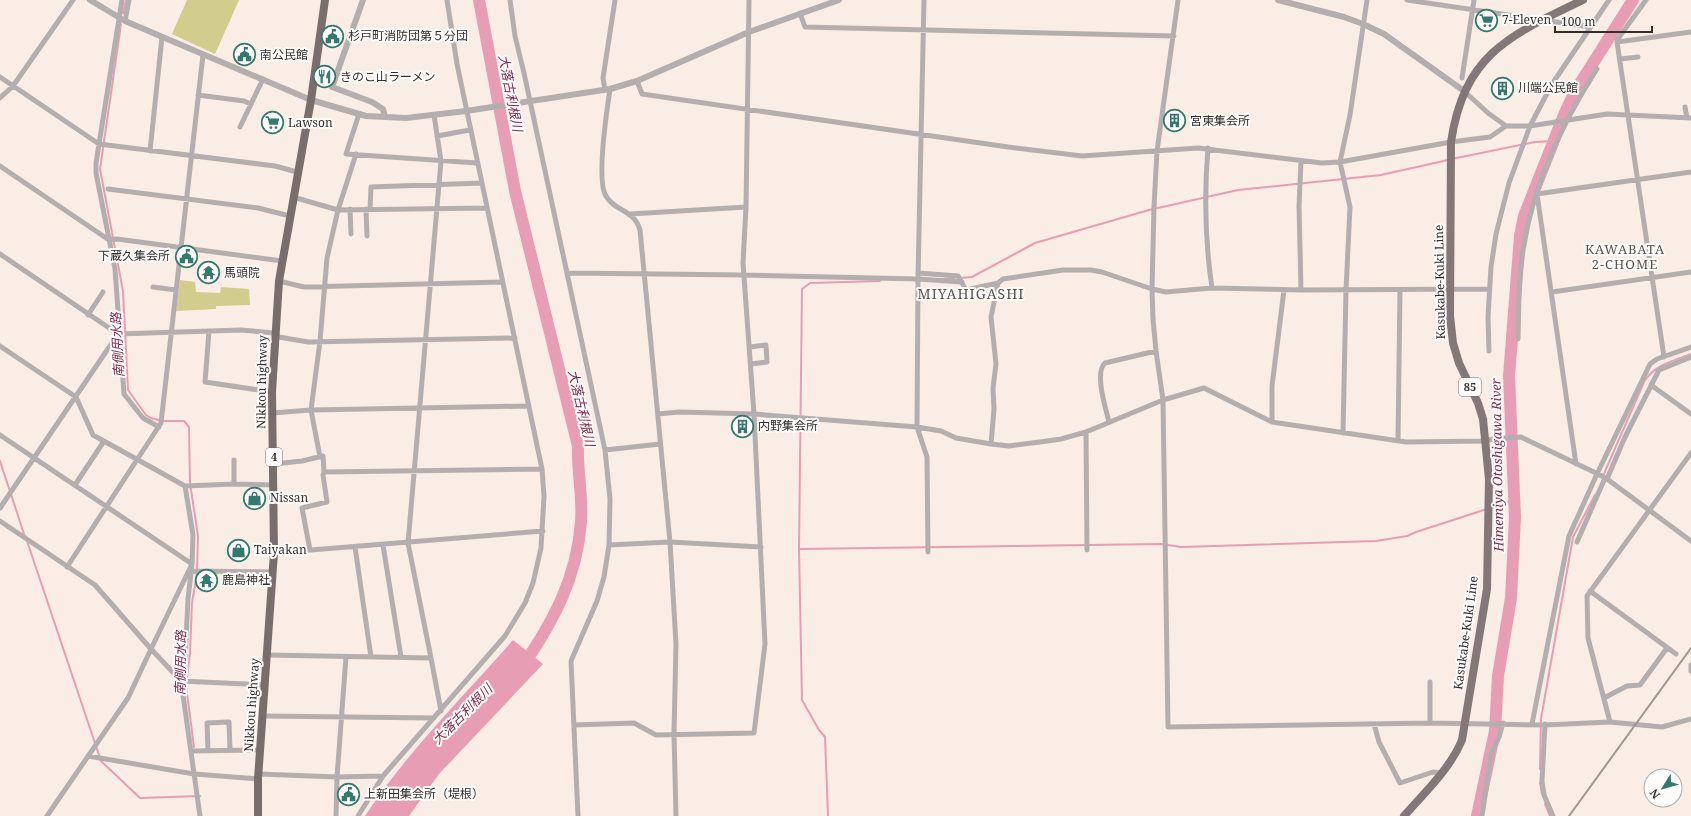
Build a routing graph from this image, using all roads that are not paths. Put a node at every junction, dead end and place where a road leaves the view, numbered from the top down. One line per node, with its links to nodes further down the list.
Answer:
1 (73, 0): 42 (street)
2 (90, 0): 23 (street)
3 (122, 0): 23 (street)
4 (129, 0): 25 (street)
5 (325, 0): 47 (highway, Nikkou highway / 4)
6 (363, 0): 56 (street)
7 (447, 0): 52 (street)
8 (510, 0): 48 (street)
9 (615, 0): 43 (street)
10 (750, 0): 29 (street)
11 (839, 0): 22 (street)
12 (924, 0): 28 (street)
13 (1178, 0): 31 (street)
14 (1278, 0): 26 (street)
15 (1367, 0): 26 (street)
16 (1407, 0): 21 (street)
17 (1474, 0): 21 (street)
18 (1584, 0): 24 (main road, Kasukabe-Kuki Line / 85)
19 (1609, 0): 27 (street)
20 (1646, 0): 33 (street)
21 (1473, 10): 24 (street); 39 (street)
22 (800, 14): 28 (street); 29 (street)
23 (118, 18): 25 (street); 66 (street)
24 (1541, 20): 27 (street); 44 (main road, Kasukabe-Kuki Line / 85)
25 (125, 21): 32 (street)
26 (1363, 24): 44 (street); 74 (street)
27 (1591, 27): 60 (street)
28 (923, 30): 31 (street); 63 (street)
29 (749, 32): 41 (street); 51 (street)
30 (1691, 32): 33 (street)
31 (1174, 36): 69 (street)
32 (162, 37): 34 (street); 68 (street)
33 (1617, 42): 36 (street)
34 (203, 55): 40 (street); 45 (street)
35 (1638, 57): 36 (street)
36 (1620, 59): 54 (street)
37 (1597, 69): 58 (street)
38 (0, 77): 42 (street)
39 (1462, 78)
40 (263, 79): 47 (street); 49 (street)
41 (637, 81): 43 (street); 51 (street)
42 (13, 86): 46 (street); 66 (street)
43 (607, 89): 48 (street); 92 (street)
44 (1464, 91): 59 (street); 65 (main road, Kasukabe-Kuki Line / 85)
45 (198, 95): 49 (street); 71 (street)
46 (0, 98)
47 (310, 100): 53 (street); 77 (highway, Nikkou highway / 4)
48 (530, 102): 52 (street); 103 (street)
49 (251, 104): 61 (street)
50 (1685, 107): 57 (street)
51 (748, 109): 63 (street); 86 (street)
52 (466, 111): 55 (street); 62 (street)
53 (359, 114): 56 (street); 70 (street)
54 (1628, 114): 57 (street); 58 (street); 79 (street)
55 (434, 116): 56 (street); 64 (street)
56 (385, 117)
57 (1689, 118)
58 (1566, 119): 60 (street); 83 (street)
59 (1506, 126): 60 (street); 65 (street)
60 (1530, 126): 117 (street)
61 (240, 127)
62 (470, 130): 64 (street); 75 (street)
63 (921, 134): 69 (street); 102 (street)
64 (437, 136): 72 (street)
65 (1451, 142): 74 (street); 116 (main road, Kasukabe-Kuki Line / 85)
66 (103, 144): 68 (street); 96 (street)
67 (1208, 148): 69 (street); 73 (street); 114 (street)
68 (150, 150): 71 (street)
69 (1157, 151): 115 (street)
70 (356, 154): 72 (street); 91 (street)
71 (191, 155): 77 (street); 85 (street)
72 (441, 161): 75 (street); 81 (street)
73 (1301, 161): 74 (street); 120 (street)
74 (1340, 162): 121 (street)
75 (477, 163): 80 (street)
76 (0, 166): 96 (street)
77 (297, 172): 84 (highway, Nikkou highway / 4)
78 (1691, 172): 79 (street)
79 (1637, 180): 83 (street); 105 (street)
80 (482, 184): 81 (street); 87 (street)
81 (439, 185): 89 (street); 90 (street)
82 (108, 189): 85 (street)
83 (1537, 194): 124 (street); 131 (street)
84 (293, 197): 91 (street); 93 (highway, Nikkou highway / 4)
85 (187, 198): 93 (street); 97 (street)
86 (746, 207): 92 (street); 104 (street)
87 (487, 208): 90 (street); 108 (street)
88 (350, 209): 89 (street); 91 (street); 94 (street)
89 (368, 209): 90 (street); 95 (street)
90 (437, 209): 111 (street)
91 (338, 210): 112 (street)
92 (630, 214): 101 (street)
93 (290, 216): 99 (highway, Nikkou highway / 4)
94 (350, 234)
95 (367, 236)
96 (113, 239): 97 (street); 129 (street)
97 (181, 248): 99 (street); 118 (street)
98 (0, 254): 125 (street)
99 (282, 261): 107 (highway, Nikkou highway / 4)
100 (1691, 272): 105 (street)
101 (644, 273): 103 (street); 104 (street); 150 (street)
102 (918, 273): 106 (street); 109 (street)
103 (567, 274): 165 (street)
104 (744, 275): 106 (street); 135 (street)
105 (1652, 278): 124 (street); 139 (street)
106 (918, 279): 109 (street); 156 (street)
107 (279, 281): 112 (street); 128 (highway, Nikkou highway / 4)
108 (502, 282): 111 (street); 130 (street)
109 (962, 282): 110 (street)
110 (998, 283): 115 (street); 164 (street)
111 (431, 284): 112 (street); 132 (street)
112 (325, 286): 133 (street)
113 (153, 287): 118 (street)
114 (1212, 288): 115 (street); 119 (street)
115 (1152, 289): 138 (street)
116 (1450, 289): 117 (street); 122 (street); 160 (main road, Kasukabe-Kuki Line / 85)
117 (1490, 289): 137 (street)
118 (176, 290): 127 (street)
119 (1284, 290): 120 (street); 154 (street)
120 (1300, 290): 121 (street)
121 (1346, 290): 122 (street); 158 (street)
122 (1400, 290): 162 (street)
123 (103, 292): 125 (street)
124 (1552, 292): 172 (street)
125 (88, 315): 129 (street)
126 (209, 331): 127 (street); 128 (street); 143 (street)
127 (171, 333): 129 (street); 155 (street)
128 (275, 333): 133 (street); 143 (highway, Nikkou highway / 4)
129 (122, 335): 144 (street); 155 (street)
130 (515, 338): 132 (street); 146 (street)
131 (1518, 339)
132 (426, 340): 133 (street); 147 (street)
133 (320, 342): 148 (street)
134 (0, 346): 144 (street)
135 (750, 347): 141 (street); 141 (street)
136 (1691, 348): 139 (street)
137 (1489, 351)
138 (1156, 352): 145 (street); 153 (street)
139 (1664, 357): 176 (street)
140 (1691, 357): 142 (street)
141 (751, 364): 151 (street)
142 (1651, 385): 152 (street); 177 (street)
143 (272, 392): 149 (highway, Nikkou highway / 4)
144 (76, 397): 161 (street); 167 (street)
145 (1163, 400): 153 (street); 154 (street); 227 (street)
146 (529, 406): 147 (street); 173 (street)
147 (420, 408): 148 (street); 174 (street)
148 (311, 410): 149 (street); 168 (street)
149 (272, 413): 171 (highway, Nikkou highway / 4)
150 (658, 414): 151 (street); 163 (street)
151 (754, 414): 156 (street); 194 (street)
152 (1691, 414)
153 (1110, 422): 157 (street)
154 (1272, 422): 158 (street)
155 (160, 425): 169 (street)
156 (918, 427): 164 (street); 197 (street)
157 (1086, 432): 164 (street); 196 (street)
158 (1343, 433): 162 (street)
159 (0, 435): 167 (street)
160 (1489, 440): 162 (street); 172 (street); 225 (main road, Kasukabe-Kuki Line / 85)
161 (104, 441): 169 (street); 179 (street)
162 (1398, 441)
163 (660, 444): 165 (street); 188 (street)
164 (991, 444)
165 (605, 450): 192 (street)
166 (1691, 453): 184 (street)
167 (34, 457): 179 (street); 183 (street)
168 (320, 457): 171 (street); 175 (street)
169 (138, 460): 181 (street); 182 (street)
170 (234, 460): 178 (street)
171 (274, 464): 180 (highway, Nikkou highway / 4)
172 (1576, 464): 176 (street)
173 (542, 469): 174 (street); 186 (street)
174 (415, 471): 175 (street); 190 (street)
175 (324, 472): 195 (street)
176 (1598, 474): 177 (street); 228 (street)
177 (1606, 478): 184 (street); 189 (street)
178 (234, 484): 180 (street); 181 (street)
179 (76, 485): 182 (street)
180 (274, 485): 198 (highway, Nikkou highway / 4)
181 (189, 486): 199 (street)
182 (107, 506): 199 (street); 200 (street)
183 (0, 508)
184 (1650, 511): 187 (street); 203 (street)
185 (0, 521): 200 (street)
186 (543, 531): 190 (street); 218 (street)
187 (1691, 541)
188 (670, 542): 192 (street); 194 (street); 231 (street)
189 (1577, 542)
190 (408, 543): 191 (street); 211 (street)
191 (384, 545): 193 (street); 210 (street)
192 (609, 545): 230 (street)
193 (355, 547): 195 (street); 209 (street)
194 (761, 547): 231 (street)
195 (310, 550): 198 (street)
196 (1087, 550)
197 (928, 552)
198 (274, 553): 202 (highway, Nikkou highway / 4)
199 (192, 564): 201 (street); 204 (street)
200 (67, 567): 204 (street)
201 (193, 571): 202 (street); 214 (street)
202 (274, 572): 207 (highway, Nikkou highway / 4)
203 (1590, 591): 205 (street); 217 (street)
204 (151, 648): 214 (street); 236 (street)
205 (1668, 648): 206 (street); 217 (street)
206 (1676, 654)
207 (267, 655): 208 (street); 216 (highway, Nikkou highway / 4)
208 (346, 657): 209 (street); 220 (street)
209 (371, 657): 210 (street)
210 (401, 657): 211 (street)
211 (431, 658): 218 (street)
212 (1691, 665): 213 (street)
213 (1691, 671)
214 (185, 681): 216 (street); 234 (street)
215 (1430, 682): 224 (street)
216 (266, 685): 219 (highway, Nikkou highway / 4)
217 (1604, 698): 223 (street)
218 (440, 711): 221 (street)
219 (263, 716): 220 (street); 233 (highway, Nikkou highway / 4)
220 (341, 717): 221 (street); 241 (street)
221 (434, 718): 240 (street)
222 (1691, 718): 223 (street)
223 (1610, 722): 229 (street)
224 (1430, 723): 225 (street); 227 (street)
225 (1467, 723): 226 (street); 237 (main road, Kasukabe-Kuki Line / 85)
226 (1502, 723): 228 (street); 250 (street)
227 (1374, 724): 237 (street)
228 (1534, 724): 229 (street)
229 (1545, 724): 251 (street)
230 (574, 725): 231 (street); 247 (street)
231 (674, 734): 248 (street)
232 (230, 750): 233 (street); 235 (street); 235 (street)
233 (261, 750): 239 (highway, Nikkou highway / 4)
234 (191, 751): 235 (street); 238 (street)
235 (208, 751)
236 (88, 756): 238 (street); 242 (street)
237 (1442, 773): 249 (main road, Kasukabe-Kuki Line / 85)
238 (194, 774): 239 (street); 243 (street)
239 (259, 776): 241 (street); 244 (highway, Nikkou highway / 4)
240 (383, 776): 241 (street); 246 (street)
241 (337, 777): 245 (street)
242 (47, 816)
243 (200, 816)
244 (258, 816)
245 (336, 816)
246 (358, 816)
247 (578, 816)
248 (676, 816)
249 (1404, 816)
250 (1482, 816)
251 (1553, 816)

